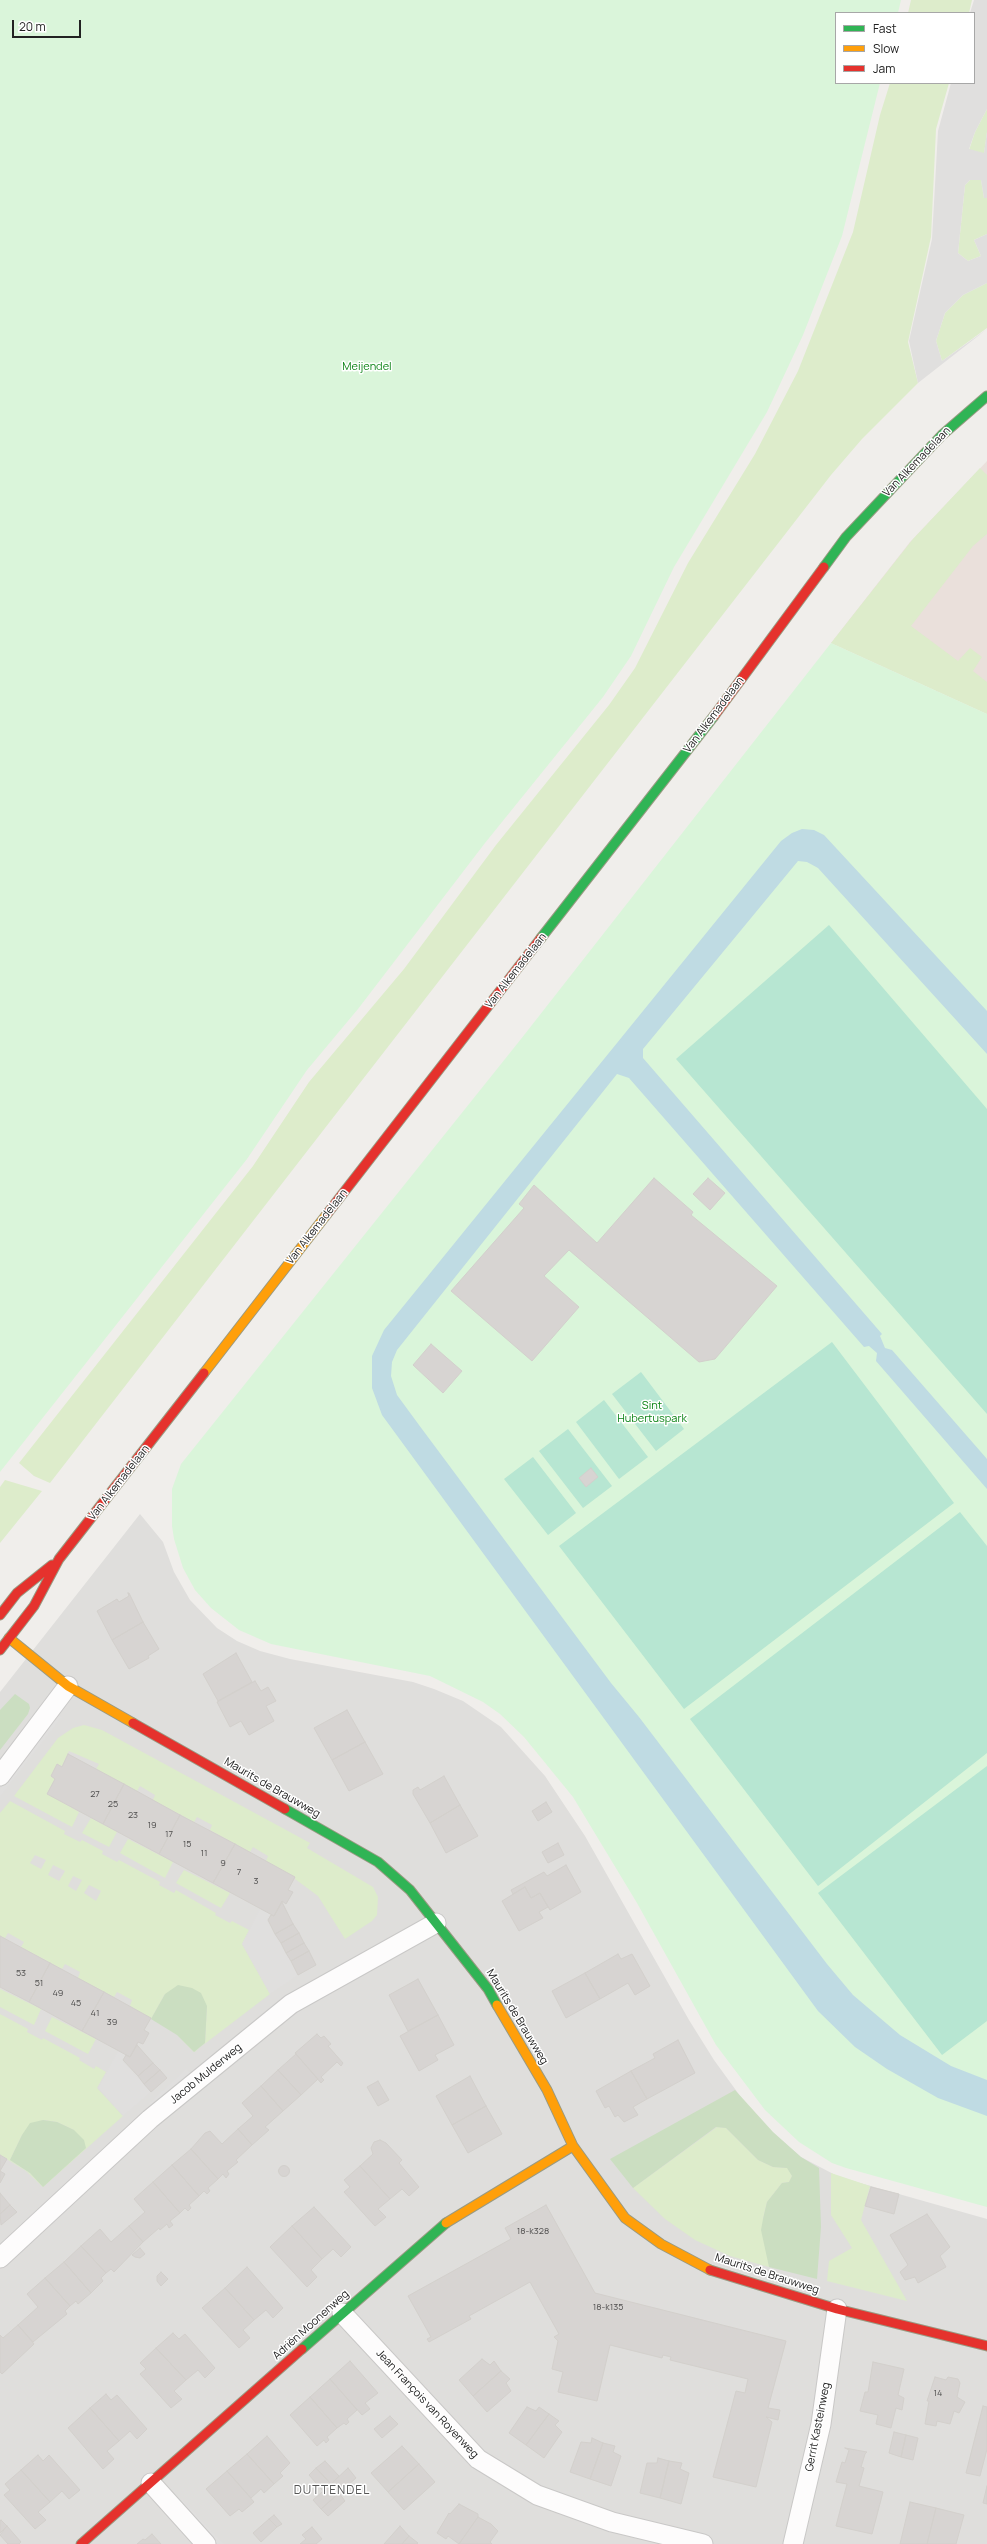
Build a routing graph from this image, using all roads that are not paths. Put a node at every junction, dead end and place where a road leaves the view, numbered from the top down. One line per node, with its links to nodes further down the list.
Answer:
1 (987, 396): 2 (street, Van Alkemadelaan)
2 (59, 1559): 3 (street, Van Alkemadelaan); 4 (street, Van Alkemadelaan)
3 (0, 1615)
4 (9, 1638): 5 (street, Van Alkemadelaan); 6 (street, Maurits de Brauwweg)
5 (0, 1650)
6 (68, 1686): 7 (street); 8 (street, Maurits de Brauwweg)
7 (0, 1776)
8 (436, 1923): 9 (street, Maurits de Brauwweg); 10 (street, Jacob Mulderweg)
9 (573, 2146): 11 (street, Maurits de Brauwweg); 12 (street, Adriën Moonenweg)
10 (0, 2258)
11 (837, 2309): 13 (street, Maurits de Brauwweg); 18 (street, Gerrit Kasteinweg)
12 (342, 2313): 14 (street, Adriën Moonenweg); 17 (street, Jean François van Royenweg)
13 (987, 2346)
14 (151, 2483): 15 (street, Adriën Moonenweg); 16 (street)
15 (81, 2544)
16 (206, 2544)
17 (703, 2544)
18 (793, 2544)

